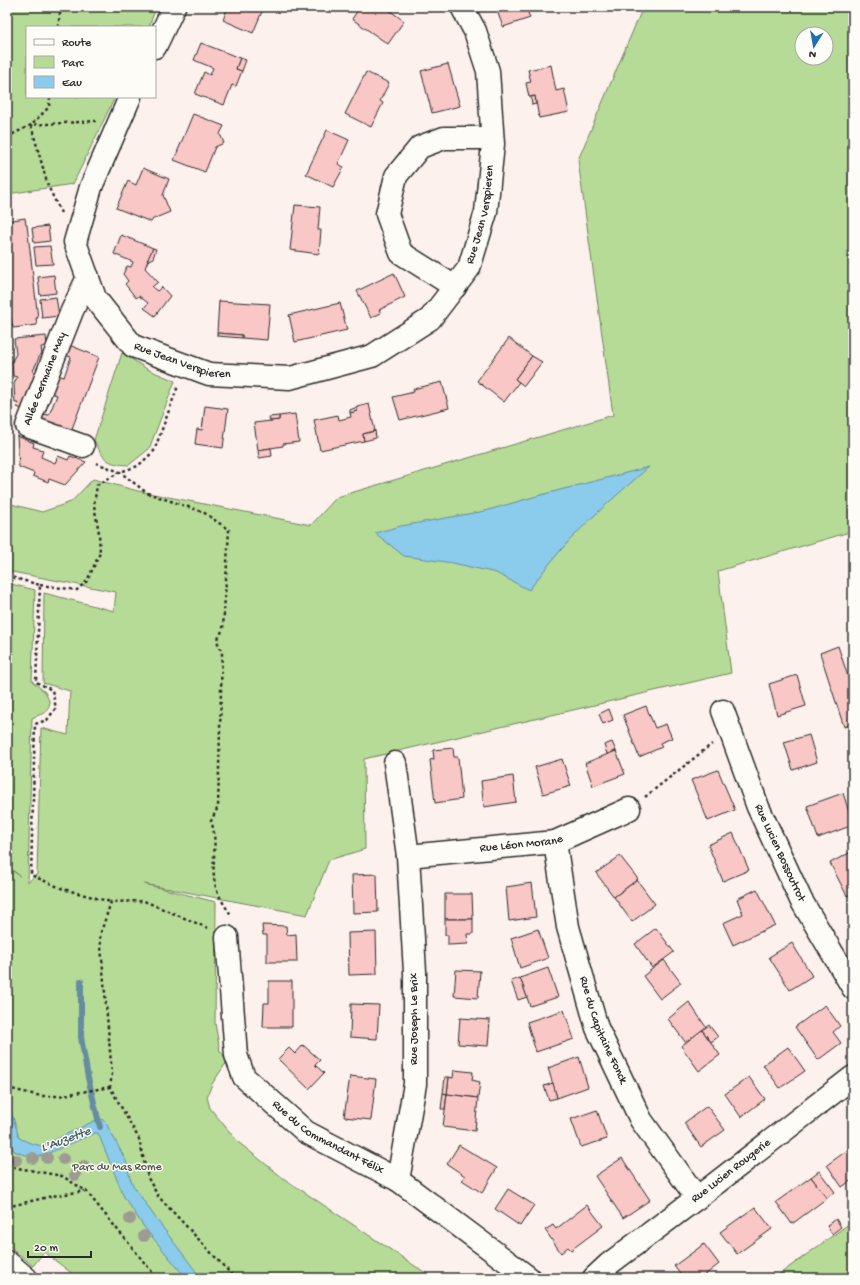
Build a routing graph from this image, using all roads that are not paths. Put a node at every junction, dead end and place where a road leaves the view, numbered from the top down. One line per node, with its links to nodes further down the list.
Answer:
1 (174, 7): 3 (street)
2 (462, 7): 5 (street, Rue Jean Verspieren)
3 (156, 45)
4 (130, 98): 6 (street, Rue Jean Verspieren)
5 (492, 138): 7 (street, Rue Jean Verspieren); 7 (street)
6 (88, 277): 7 (street, Rue Jean Verspieren); 8 (street, Allée Germaine May)
7 (455, 287)
8 (83, 446)
9 (727, 720): 15 (street, Rue Lucien Bossoutrot)
10 (395, 763): 13 (street, Rue Joseph Le Brix)
11 (629, 809): 12 (street, Rue Léon Morane)
12 (555, 842): 13 (street, Rue Léon Morane); 18 (street, Rue du Capitaine Fonck)
13 (408, 856): 17 (street, Rue Joseph Le Brix)
14 (227, 937): 17 (street, Rue du Commandant Félix)
15 (853, 988)
16 (853, 1077): 18 (street, Rue Lucien Rougerie)
17 (398, 1180): 22 (street, Rue du Commandant Félix)
18 (697, 1198): 20 (street, Rue Lucien Rougerie)
19 (7, 1262): 21 (street)
20 (604, 1273)
21 (26, 1278)
22 (529, 1278)

